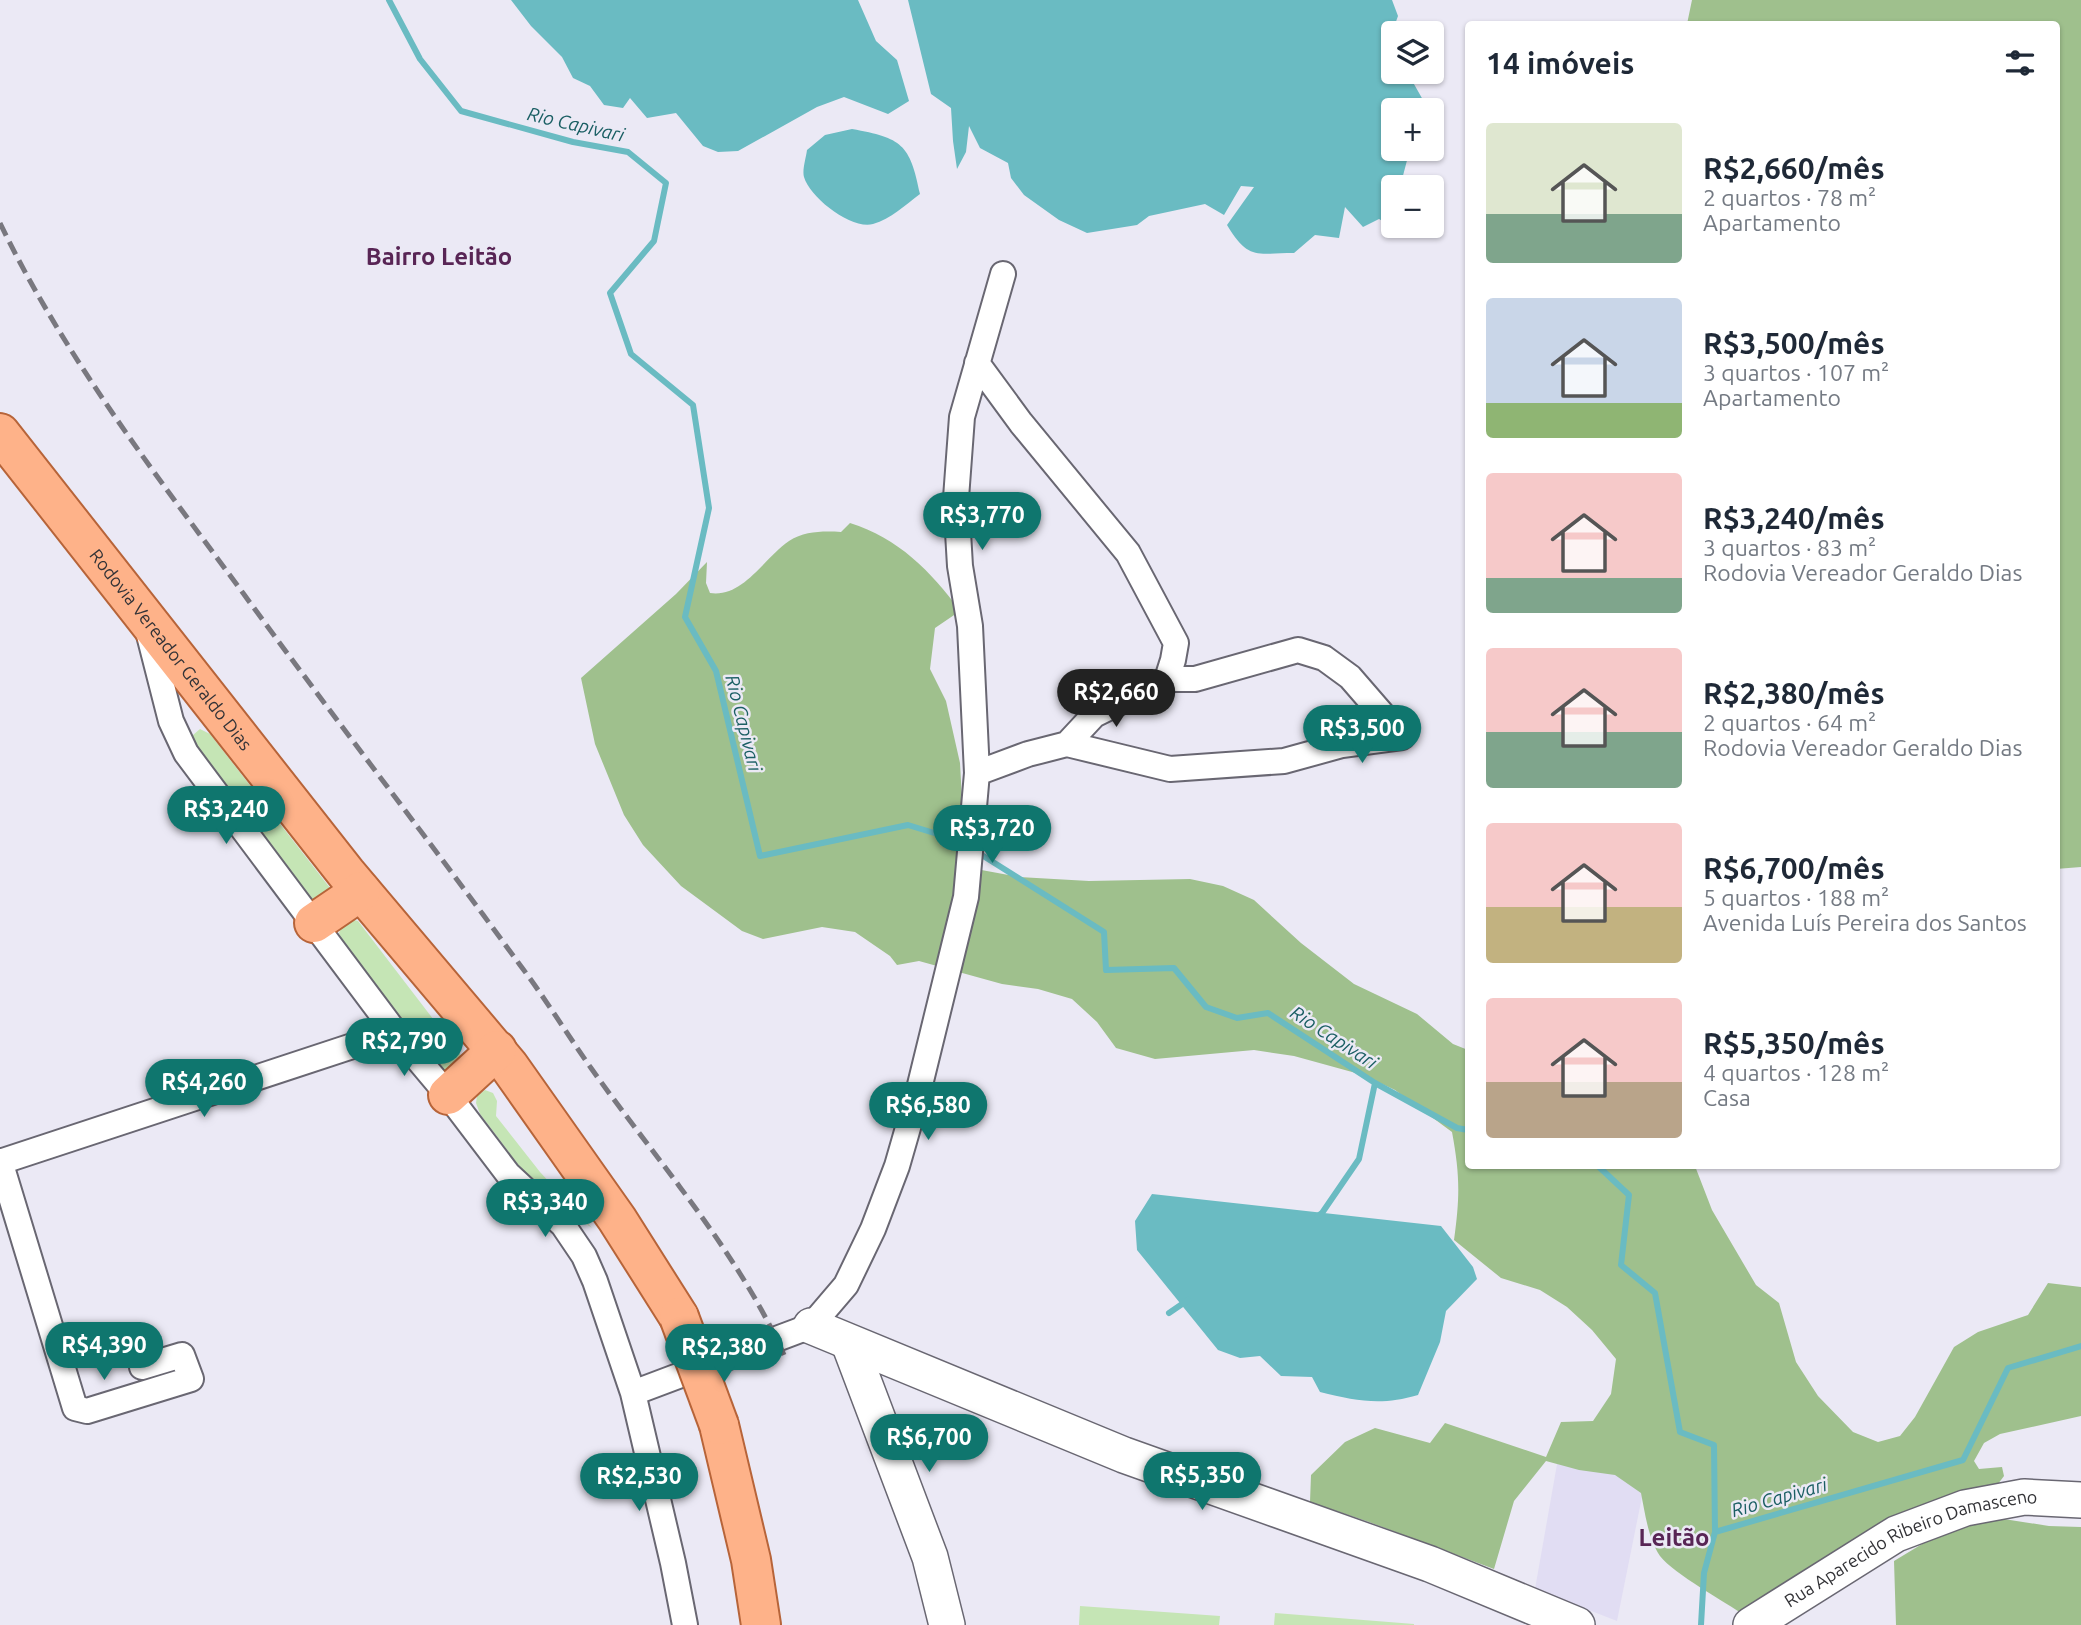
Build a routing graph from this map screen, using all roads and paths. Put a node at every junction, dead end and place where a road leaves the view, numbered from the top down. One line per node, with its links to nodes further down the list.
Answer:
1 (1003, 274): 2 (street)
2 (977, 363): 5 (street); 7 (street)
3 (0, 433): 4 (main road, Rodovia Vereador Geraldo Dias)
4 (145, 616): 8 (main road, Rodovia Vereador Geraldo Dias); 9 (street)
5 (1167, 679): 6 (street); 6 (street)
6 (1067, 744): 7 (street)
7 (977, 773): 14 (street)
8 (361, 891): 9 (main road); 11 (main road, Rodovia Vereador Geraldo Dias)
9 (314, 923): 10 (street)
10 (395, 1032): 12 (street); 13 (street)
11 (497, 1050): 12 (main road); 20 (main road, Rodovia Vereador Geraldo Dias, bridge)
12 (448, 1095): 17 (street)
13 (0, 1162): 16 (street)
14 (805, 1329): 15 (street); 17 (street)
15 (849, 1343): 21 (street); 22 (street)
16 (142, 1367)
17 (633, 1393): 19 (street)
18 (2081, 1500): 23 (street, Rua Aparecido Ribeiro Damasceno)
19 (685, 1625)
20 (761, 1625)
21 (947, 1625)
22 (1577, 1625)
23 (1751, 1625)

